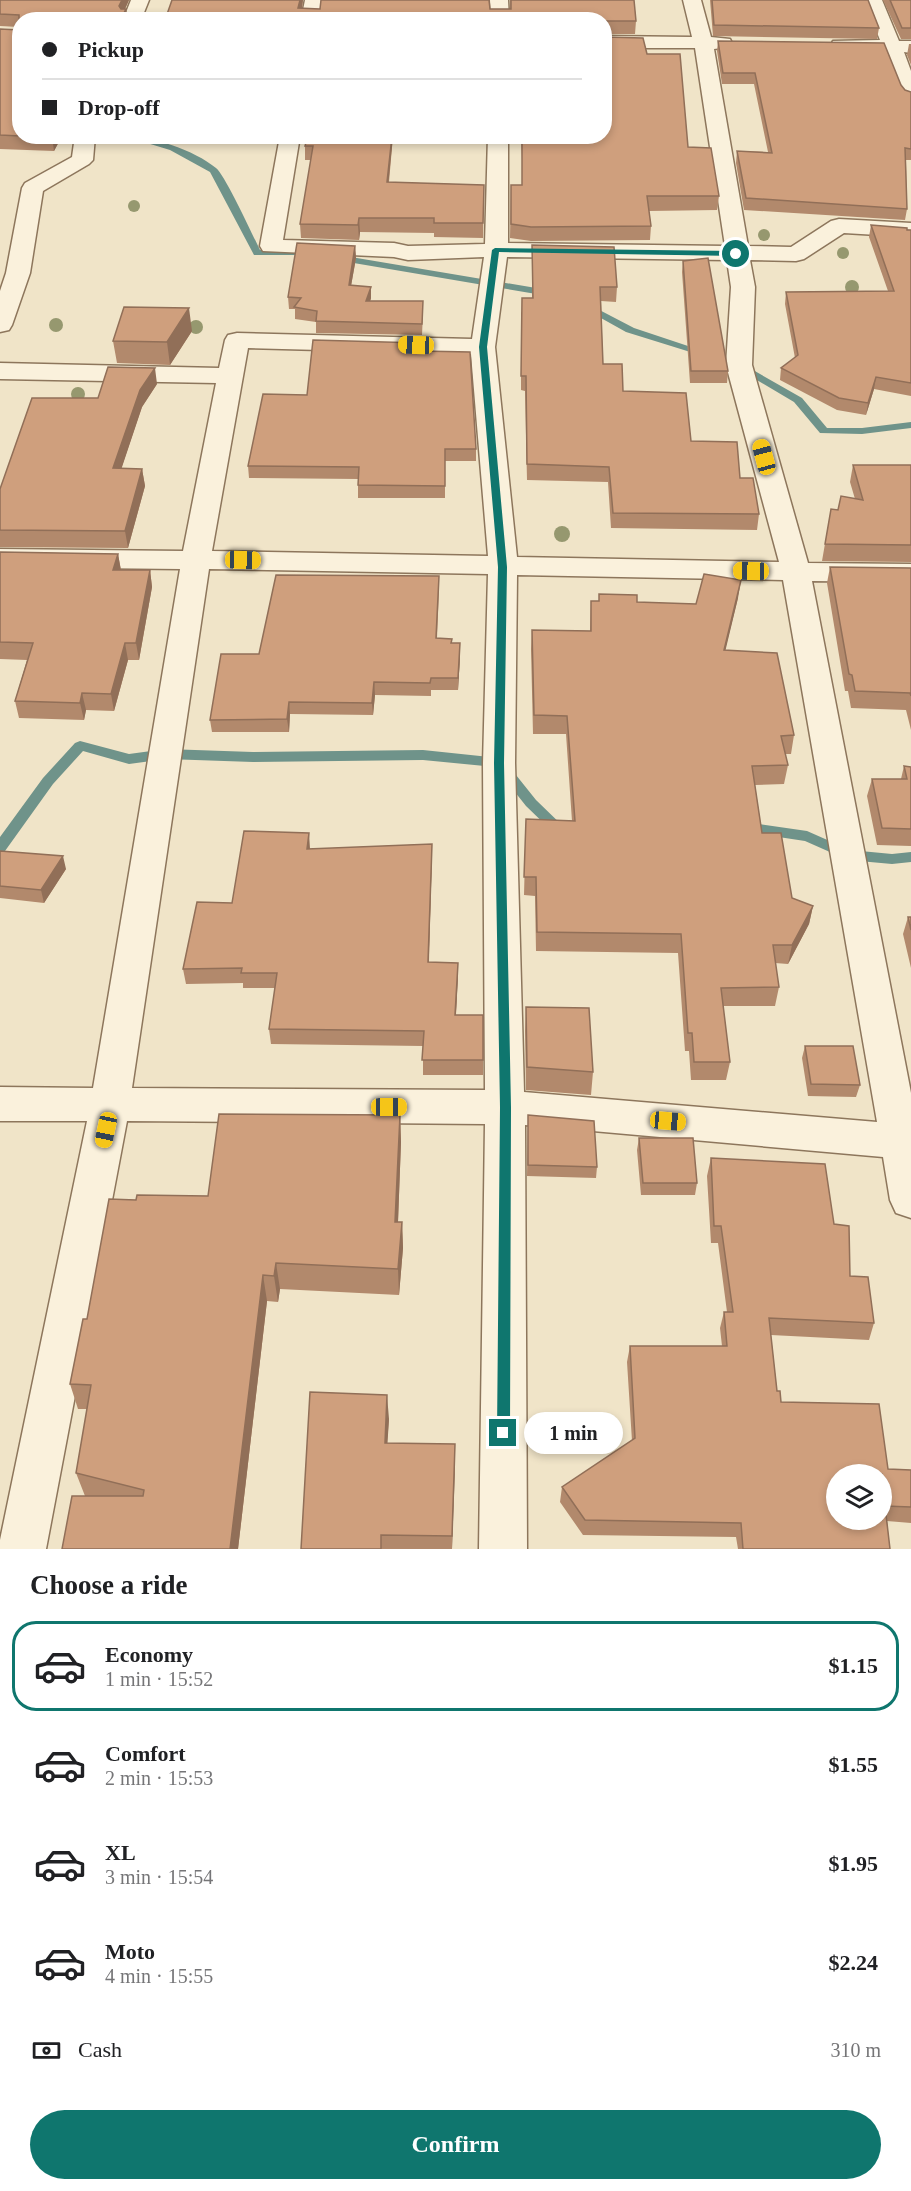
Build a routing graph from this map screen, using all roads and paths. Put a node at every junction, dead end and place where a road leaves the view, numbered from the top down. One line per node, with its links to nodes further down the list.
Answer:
1 (692, 0): 4 (street)
2 (873, 0): 7 (street)
3 (612, 42): 4 (street)
4 (703, 42): 5 (street); 15 (street)
5 (738, 43)
6 (820, 45): 7 (street)
7 (890, 46): 8 (street); 9 (street)
8 (911, 47)
9 (911, 95)
10 (84, 144): 16 (street)
11 (289, 144): 14 (street)
12 (498, 144): 14 (street)
13 (911, 230): 15 (street)
14 (495, 250): 15 (street); 17 (street)
15 (736, 254): 23 (street)
16 (0, 325)
17 (483, 347): 19 (street); 22 (street)
18 (0, 371): 19 (street)
19 (230, 376): 21 (street)
20 (0, 558): 21 (street)
21 (196, 559): 22 (street); 26 (street)
22 (503, 567): 23 (street); 27 (street)
23 (796, 572): 24 (street); 28 (street)
24 (911, 573)
25 (0, 1104): 26 (street)
26 (110, 1107): 27 (street); 30 (street)
27 (505, 1107): 28 (street); 31 (street)
28 (905, 1141): 29 (street)
29 (911, 1200)
30 (22, 1549)
31 (503, 1549)

